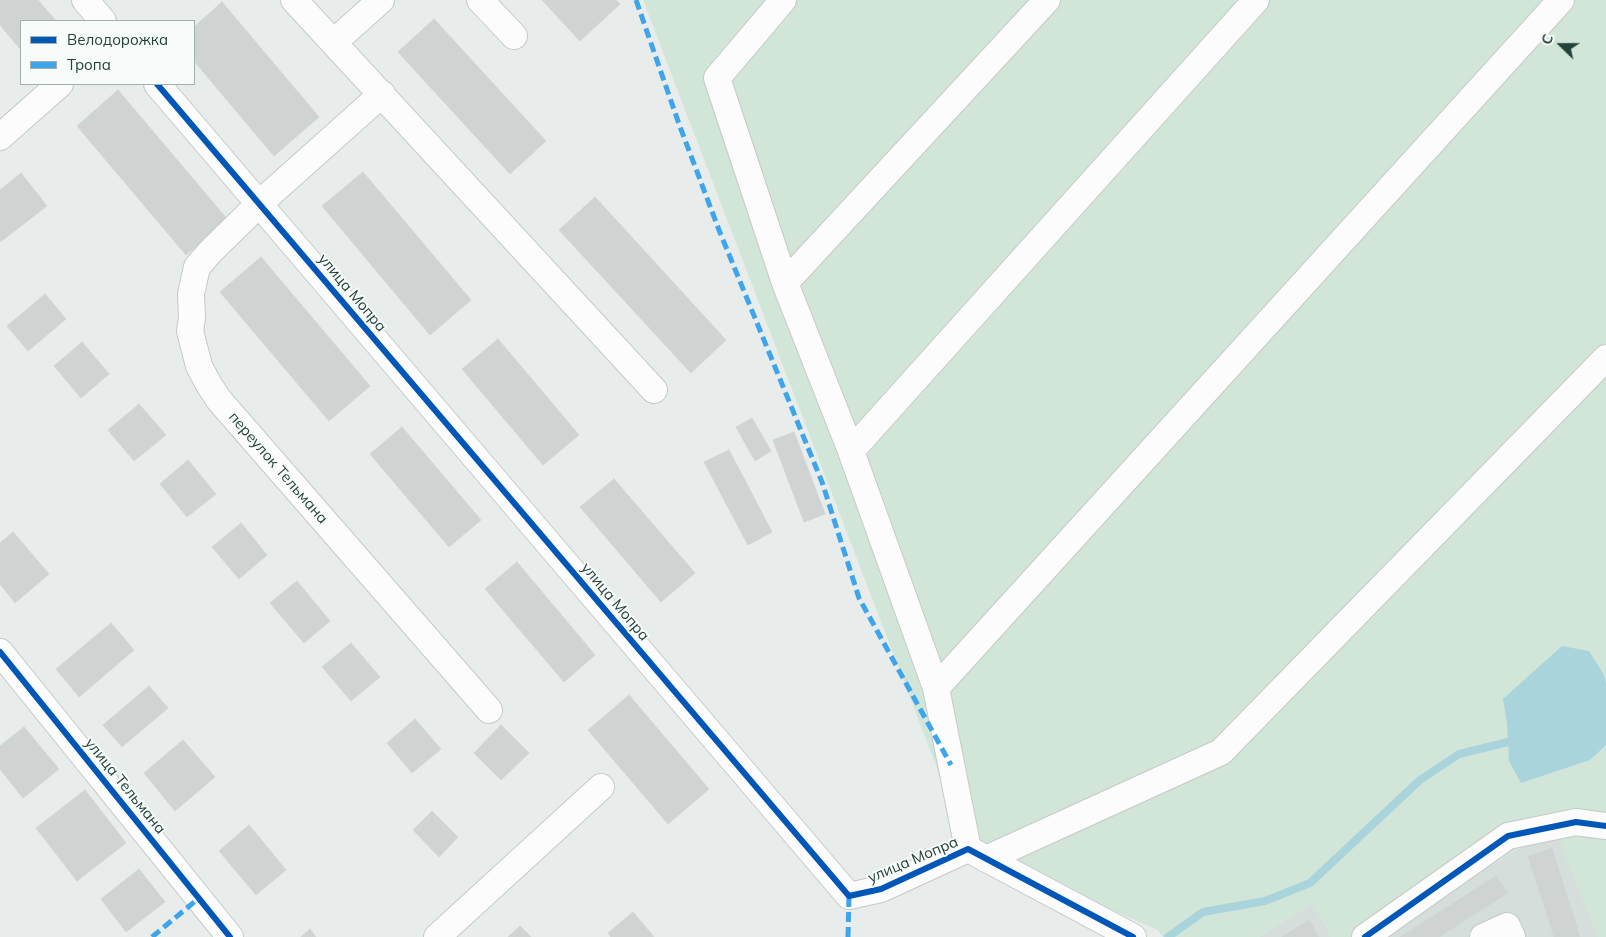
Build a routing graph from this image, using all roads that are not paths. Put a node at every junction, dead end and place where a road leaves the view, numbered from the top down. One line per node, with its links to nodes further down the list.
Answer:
1 (85, 0): 9 (street)
2 (294, 0): 11 (street)
3 (381, 0): 11 (street)
4 (480, 0): 10 (street)
5 (783, 0): 17 (street)
6 (1047, 0): 17 (street)
7 (1256, 0): 20 (street)
8 (1561, 0): 22 (street)
9 (102, 20)
10 (514, 36)
11 (334, 42): 14 (street)
12 (59, 85): 15 (street)
13 (158, 85): 16 (street, улица Мопра)
14 (382, 94): 16 (street, переулок Тельмана); 19 (street)
15 (0, 137)
16 (260, 204): 23 (street, переулок Тельмана); 26 (street, улица Мопра)
17 (785, 283): 20 (street)
18 (1606, 358): 26 (street)
19 (654, 390)
20 (852, 451): 22 (street)
21 (0, 652): 27 (street, улица Тельмана)
22 (936, 688): 26 (street)
23 (489, 710)
24 (600, 787): 28 (street)
25 (1606, 826): 30 (street)
26 (977, 854): 29 (street)
27 (230, 937)
28 (437, 937)
29 (1133, 937)
30 (1365, 937)
31 (1483, 937): 32 (street)
32 (1512, 937)

